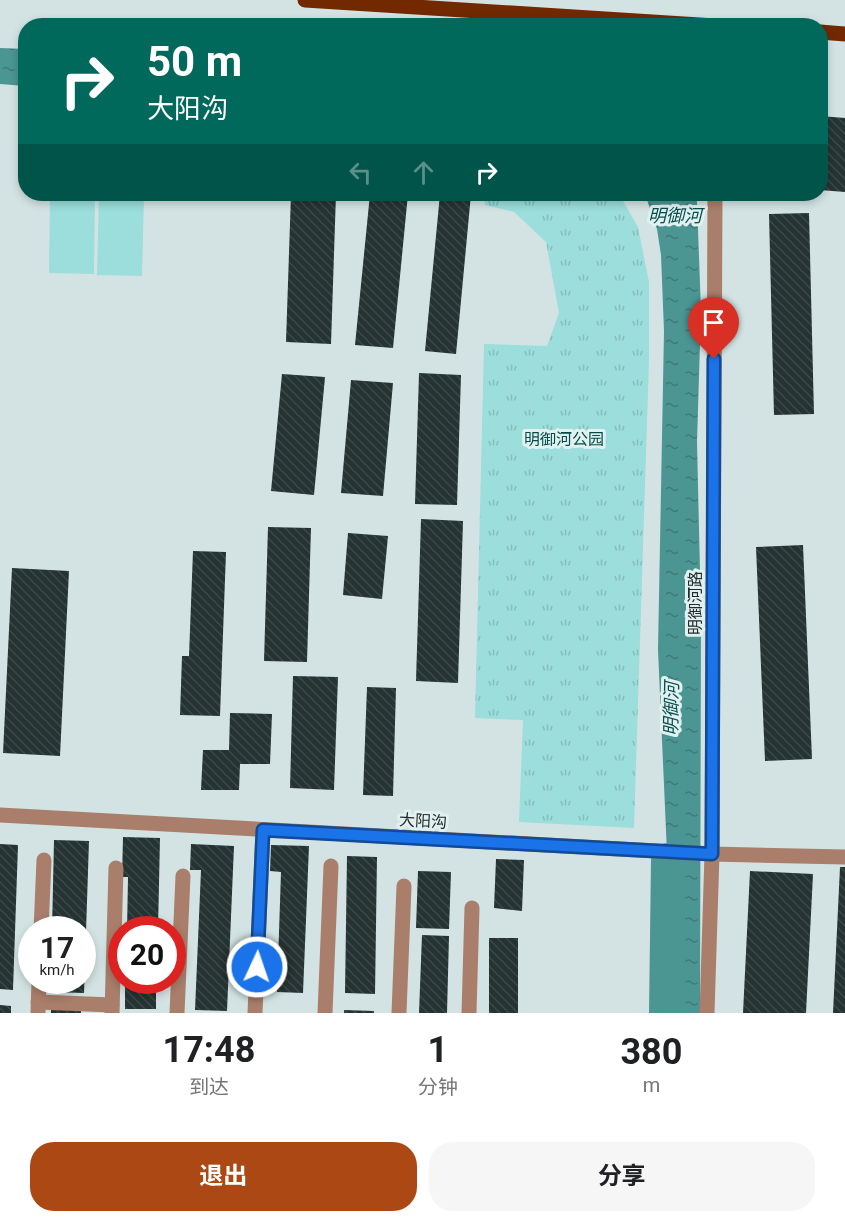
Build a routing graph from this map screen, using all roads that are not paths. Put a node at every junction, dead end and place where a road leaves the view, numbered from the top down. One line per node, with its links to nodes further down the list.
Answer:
1 (305, 0): 2 (main road)
2 (457, 4): 3 (main road)
3 (600, 18)
4 (828, 33): 5 (main road)
5 (845, 34)
6 (715, 201): 9 (street, 明御河路)
7 (0, 815): 8 (street, 大阳沟)
8 (263, 830): 9 (street, 大阳沟); 21 (street)
9 (711, 854): 10 (street, 大阳沟); 25 (street, 明御河路)
10 (845, 857)
11 (44, 860): 17 (street)
12 (331, 866): 22 (street)
13 (116, 868): 19 (street)
14 (183, 876): 20 (street)
15 (404, 886): 23 (street)
16 (472, 908): 24 (street)
17 (42, 916)
18 (38, 1008): 19 (street)
19 (112, 1009)
20 (177, 1013)
21 (255, 1013)
22 (325, 1013)
23 (399, 1013)
24 (469, 1013)
25 (707, 1013)

